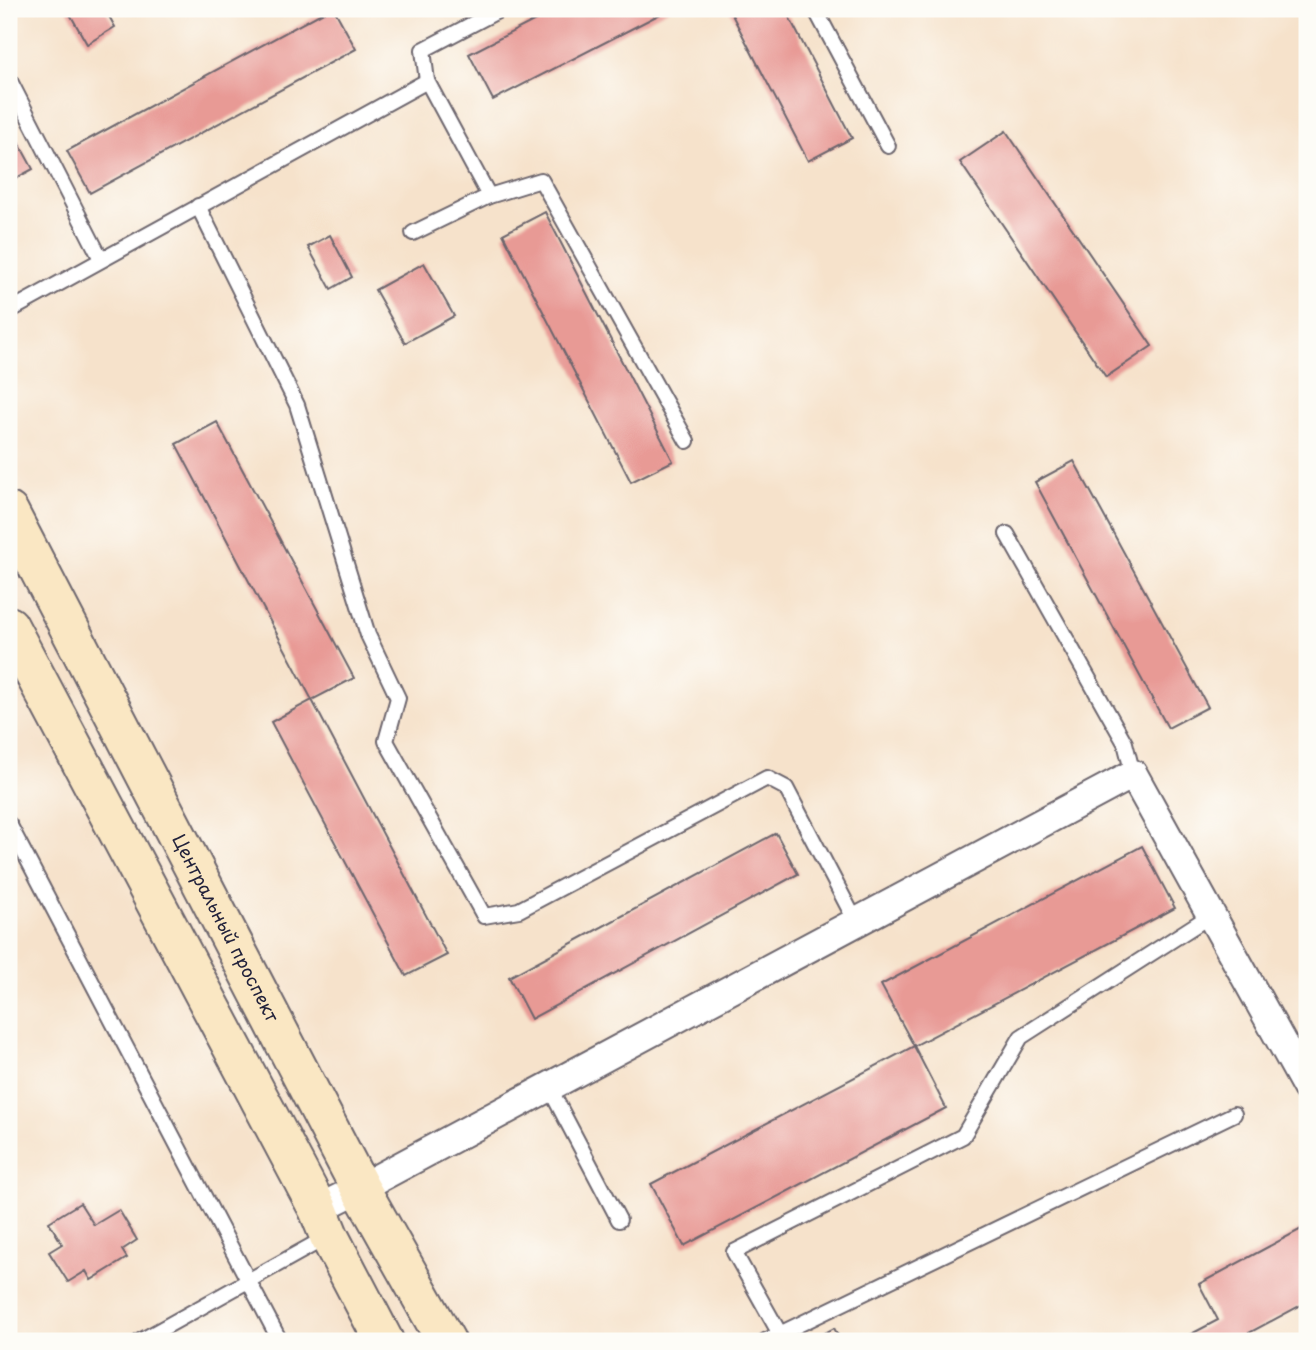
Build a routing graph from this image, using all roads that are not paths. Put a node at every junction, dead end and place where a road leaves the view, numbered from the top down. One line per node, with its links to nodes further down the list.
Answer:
1 (500, 9): 4 (lane)
2 (815, 9): 5 (lane)
3 (9, 79): 9 (lane)
4 (427, 81): 6 (lane); 7 (lane)
5 (888, 146)
6 (489, 196): 8 (lane); 11 (lane)
7 (198, 206): 9 (lane); 19 (lane)
8 (413, 233)
9 (101, 259): 10 (lane)
10 (9, 311)
11 (687, 441)
12 (9, 512): 23 (street, Центральный проспект)
13 (1007, 534): 16 (lane)
14 (9, 626): 15 (street)
15 (18, 666): 25 (street)
16 (1133, 774): 18 (street); 19 (street)
17 (9, 824): 26 (lane)
18 (1210, 915): 21 (street); 27 (lane)
19 (856, 922): 20 (street)
20 (550, 1087): 23 (street); 24 (lane)
21 (1307, 1088)
22 (1234, 1114): 27 (lane)
23 (360, 1188): 25 (street); 31 (street, Центральный проспект)
24 (619, 1220)
25 (323, 1223): 26 (lane); 30 (street)
26 (248, 1280): 28 (lane); 29 (lane)
27 (780, 1334): 32 (lane)
28 (140, 1341)
29 (280, 1341)
30 (384, 1341)
31 (446, 1341)
32 (765, 1341)

